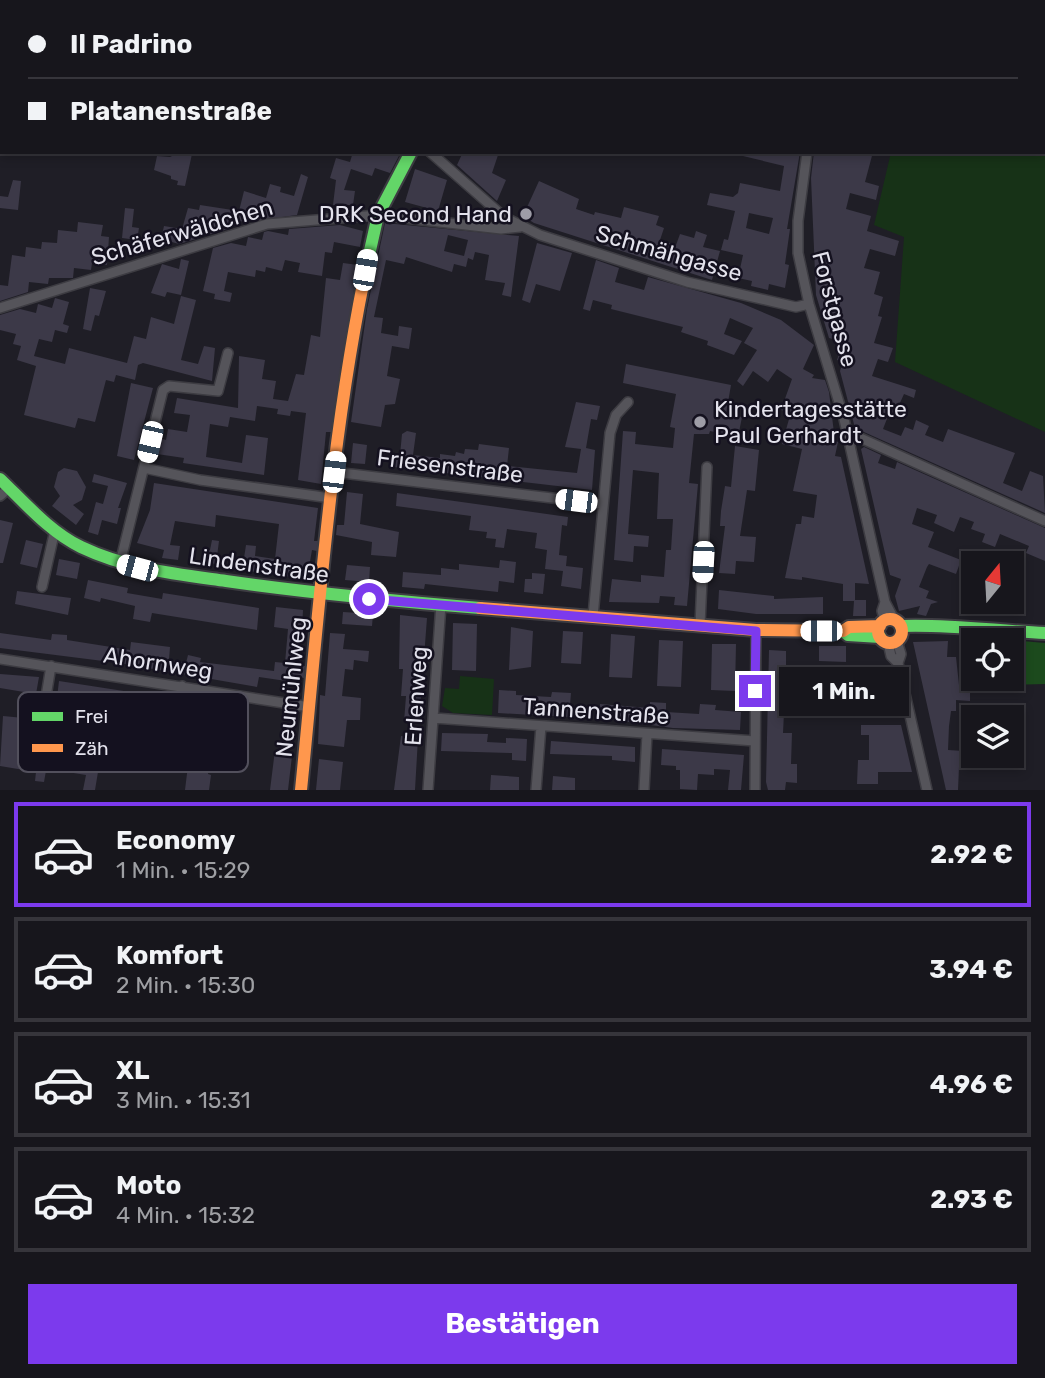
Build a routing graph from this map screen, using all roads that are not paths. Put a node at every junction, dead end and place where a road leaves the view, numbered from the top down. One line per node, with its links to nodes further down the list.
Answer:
1 (410, 154): 4 (main road)
2 (432, 154): 5 (street, Schmähgasse)
3 (807, 154): 6 (street, Forstgasse)
4 (378, 215): 5 (street, Schmähgasse); 7 (street, Schäferwäldchen); 13 (main road, Neumühlweg)
5 (520, 227): 6 (street, Schmähgasse)
6 (809, 304): 10 (street, Forstgasse)
7 (0, 308)
8 (228, 353): 12 (street)
9 (628, 402): 16 (street)
10 (847, 432): 17 (street); 26 (street, Forstgasse)
11 (707, 467): 24 (street)
12 (144, 468): 15 (street); 19 (street)
13 (334, 472): 15 (main road, Neumühlweg); 16 (street, Friesenstraße)
14 (3, 488): 18 (main road, Lindenstraße)
15 (331, 498): 21 (main road, Neumühlweg)
16 (603, 504): 23 (street)
17 (1045, 522)
18 (55, 530): 19 (main road, Lindenstraße); 20 (street)
19 (120, 564): 21 (main road, Lindenstraße)
20 (43, 587)
21 (321, 595): 22 (main road, Lindenstraße); 35 (main road, Neumühlweg)
22 (441, 604): 23 (main road, Lindenstraße); 36 (street, Erlenweg)
23 (593, 616): 24 (main road, Lindenstraße)
24 (701, 625): 25 (main road, Lindenstraße)
25 (756, 631): 26 (main road, Lindenstraße); 39 (street)
26 (891, 631): 27 (main road, Lindenstraße); 45 (street, Forstgasse)
27 (1045, 633)
28 (0, 659): 29 (street, Ahornweg)
29 (51, 666): 30 (street, Ahornweg); 31 (street)
30 (182, 686): 32 (street); 33 (street, Ahornweg)
31 (47, 692)
32 (181, 692)
33 (219, 692)
34 (248, 697): 35 (street, Ahornweg)
35 (310, 707): 40 (main road, Neumühlweg)
36 (434, 718): 37 (street, Tannenstraße); 41 (street, Erlenweg)
37 (541, 726): 38 (street, Tannenstraße); 42 (street)
38 (647, 734): 39 (street, Tannenstraße); 43 (street)
39 (755, 741): 44 (street)
40 (301, 790)
41 (428, 790)
42 (536, 790)
43 (644, 790)
44 (755, 790)
45 (927, 790)

